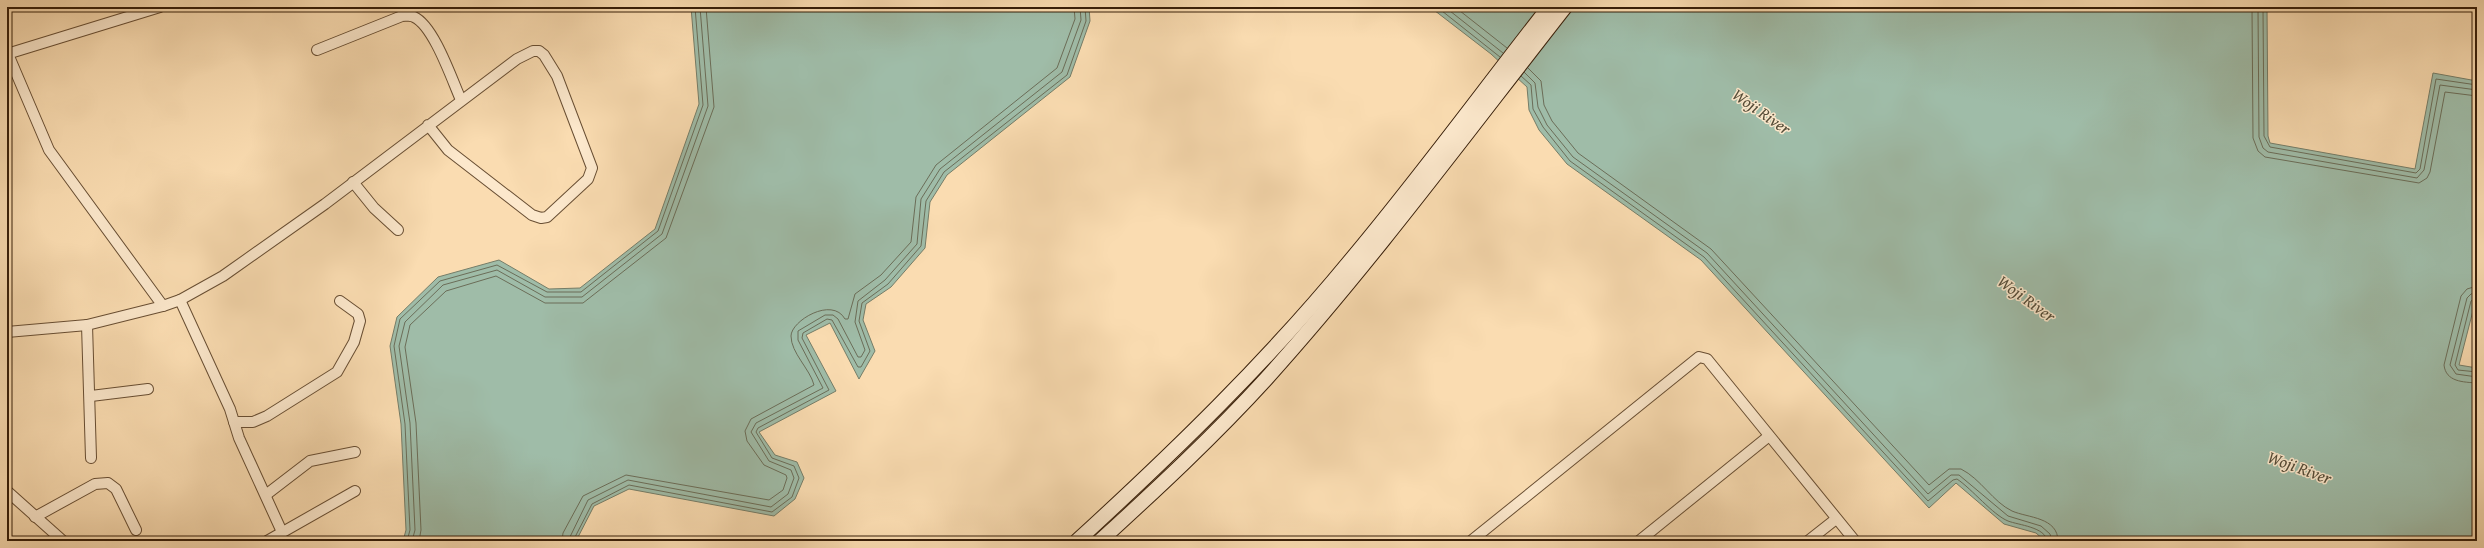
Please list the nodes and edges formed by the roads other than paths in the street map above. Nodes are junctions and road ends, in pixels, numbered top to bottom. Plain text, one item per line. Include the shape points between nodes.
1 (160, 7) edge
2 (1549, 7) edge
3 (1566, 7) edge
4 (316, 50) dead end
5 (7, 54) edge
6 (1489, 93) junction
7 (461, 100) junction
8 (428, 125) junction
9 (353, 182) junction
10 (398, 230) dead end
11 (180, 300) junction
12 (340, 301) dead end
13 (162, 306) junction
14 (87, 325) junction
15 (7, 332) edge
16 (148, 389) dead end
17 (91, 396) junction
18 (234, 422) junction
19 (1770, 436) junction
20 (355, 452) dead end
21 (91, 458) dead end
22 (355, 490) dead end
23 (7, 491) edge
24 (267, 494) junction
25 (35, 517) junction
26 (1836, 519) junction
27 (136, 530) dead end
28 (282, 532) junction
29 (63, 541) edge
30 (266, 541) edge
31 (1077, 541) edge
32 (1100, 541) edge
33 (1471, 541) edge
34 (1639, 541) edge
35 (1808, 541) edge
36 (1855, 541) edge

1 - 5 street
2 - 6 main road
3 - 6 main road
4 - 7 street via 402,16 413,16 423,24 432,37
5 - 13 street via 49,150
6 - 31 main road via 1351,261 1299,320 1192,433
6 - 32 main road via 1369,257 1266,379 1211,436
7 - 8 street
7 - 8 street via 517,59 533,51 539,51 557,76 591,160 592,168 588,179 547,217 532,215 448,150
8 - 9 street
9 - 10 street via 374,208
9 - 11 street via 223,276
11 - 13 street
11 - 18 street
12 - 18 street via 358,314 360,321 354,342 337,372 267,416 253,422
13 - 14 street
14 - 15 street
14 - 17 street
16 - 17 street
17 - 21 street
18 - 24 street via 239,438
19 - 26 street
19 - 33 street via 1706,359 1700,357
19 - 34 street
20 - 24 street via 310,461
22 - 28 street
23 - 25 street
24 - 28 street
25 - 27 street via 95,484 108,483 116,489
25 - 29 street
26 - 35 street
26 - 36 street
28 - 30 street

